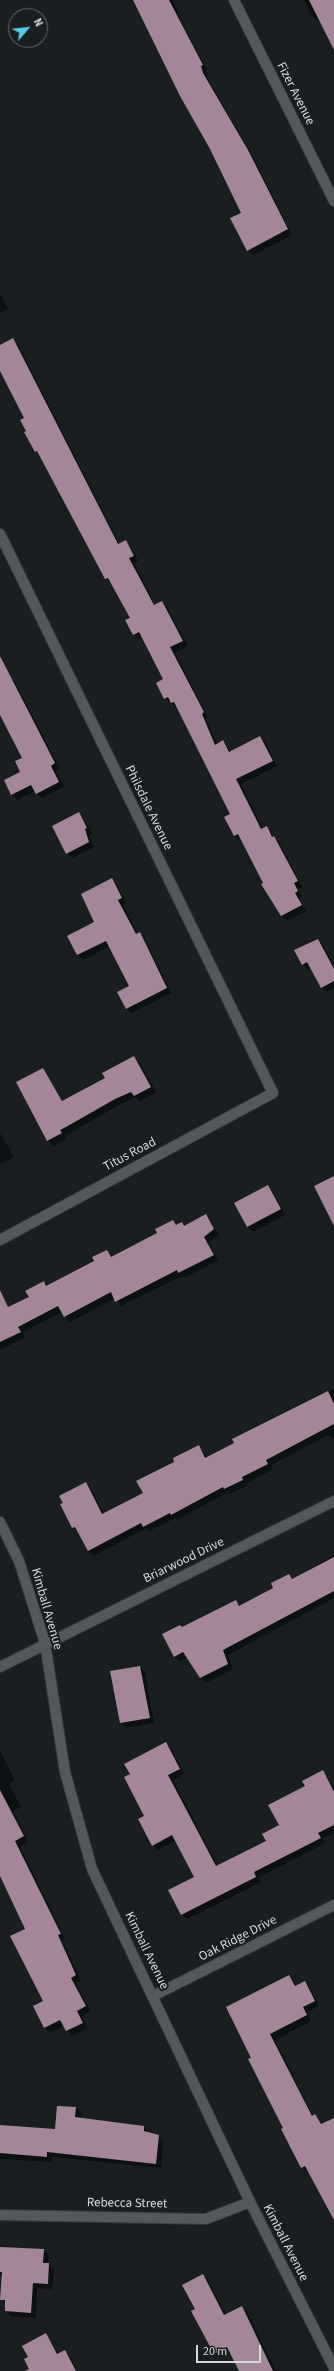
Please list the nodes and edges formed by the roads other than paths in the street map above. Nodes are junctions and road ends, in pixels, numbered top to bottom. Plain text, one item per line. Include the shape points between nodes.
1 (234, 0) edge
2 (334, 201) edge
3 (0, 534) edge
4 (273, 1094) joint
5 (0, 1240) edge
6 (334, 1501) edge
7 (0, 1522) edge
8 (45, 1643) junction
9 (0, 1667) edge
10 (334, 1905) edge
11 (153, 1996) junction
12 (250, 2202) junction
13 (0, 2215) edge
14 (334, 2368) edge

1 - 2 street, Fizer Avenue
3 - 4 street, Philsdale Avenue
4 - 5 street, Titus Road
6 - 8 street, Briarwood Drive
7 - 8 street, Kimball Avenue via 19,1561
8 - 9 street, Briarwood Drive
8 - 11 street, Kimball Avenue via 65,1772 92,1869
10 - 11 street, Oak Ridge Drive
11 - 12 street, Kimball Avenue
12 - 13 street, Rebecca Street via 206,2219
12 - 14 street, Kimball Avenue

